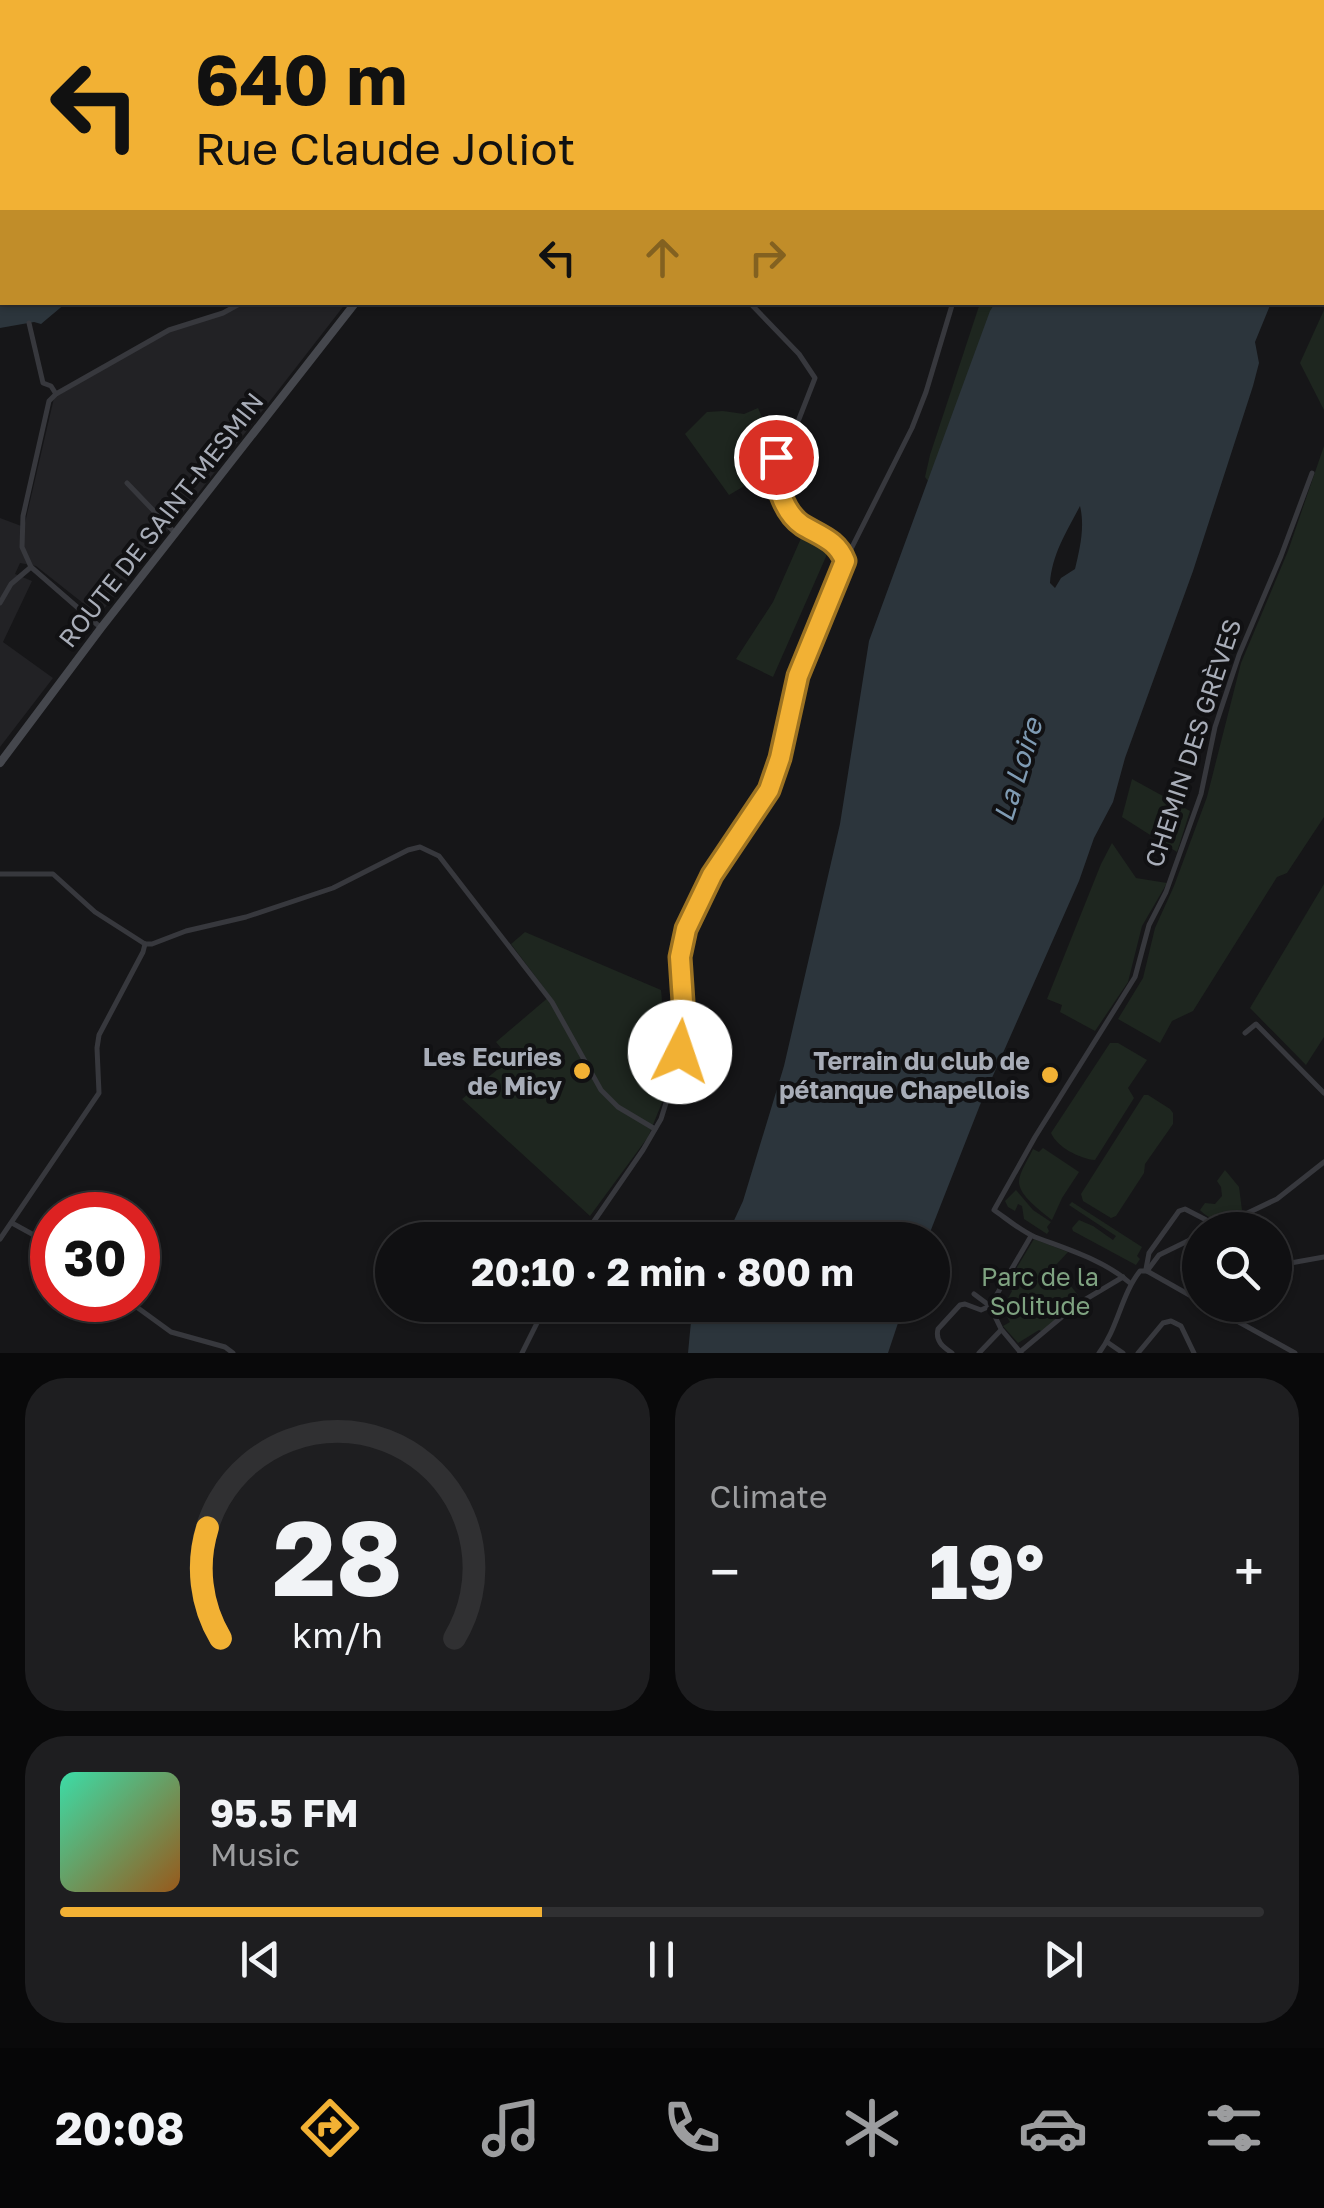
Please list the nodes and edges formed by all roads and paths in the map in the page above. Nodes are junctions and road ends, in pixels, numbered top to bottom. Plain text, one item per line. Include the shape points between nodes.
1 (238, 305) edge
2 (354, 305) edge
3 (752, 305) edge
4 (952, 305) edge
5 (30, 323) dead end
6 (56, 394) junction
7 (1312, 472) dead end
8 (128, 483) dead end
9 (176, 534) junction
10 (845, 561) junction
11 (31, 567) junction
12 (0, 604) edge
13 (102, 628) junction
14 (0, 763) edge
15 (0, 874) edge
16 (145, 944) junction
17 (1245, 1033) dead end
18 (1324, 1093) edge
19 (655, 1130) junction
20 (1324, 1162) edge
21 (1192, 1212) edge
22 (1253, 1212) edge
23 (593, 1222) edge
24 (12, 1223) junction
25 (30, 1232) edge
26 (1032, 1236) junction
27 (0, 1240) edge
28 (1182, 1244) edge
29 (1324, 1257) edge
30 (1292, 1260) edge
31 (1146, 1271) junction
32 (1123, 1277) junction
33 (1130, 1283) junction
34 (1182, 1290) edge
35 (974, 1294) dead end
36 (990, 1306) junction
37 (157, 1322) edge
38 (538, 1322) edge
39 (1240, 1322) edge
40 (1001, 1330) junction
41 (1107, 1342) junction
42 (951, 1352) edge
43 (1019, 1352) edge
44 (234, 1353) edge
45 (522, 1353) edge
46 (979, 1353) edge
47 (1099, 1353) edge
48 (1122, 1353) edge
49 (1138, 1353) edge
50 (1194, 1353) edge
51 (1296, 1353) edge

1 - 6 street via 160,334
2 - 9 main road, ROUTE DE SAINT-MESMIN
3 - 10 street via 815,378 776,457 778,487 796,520 835,544
4 - 10 street via 912,428
5 - 6 street via 43,383
6 - 11 street via 22,516 22,547
7 - 26 street, CHEMIN DES GRÈVES via 1239,655 1200,794 1135,977 994,1210
8 - 9 street
9 - 13 main road, ROUTE DE SAINT-MESMIN
10 - 19 street via 798,676 769,790 712,875 686,929 682,1037
11 - 12 street
11 - 13 street
13 - 14 main road, ROUTE DE SAINT-MESMIN
15 - 16 street via 52,874
16 - 19 street via 333,888 408,850 426,849 466,889 552,1002 601,1090
16 - 24 street via 99,1036 100,1093
17 - 18 street via 1256,1024
19 - 23 street
20 - 22 street
21 - 31 street via 1179,1211 1150,1253
24 - 25 street
24 - 27 street
26 - 32 street
26 - 36 street
28 - 31 street
29 - 30 street
31 - 33 street
31 - 34 street
32 - 33 street
32 - 43 street
33 - 41 street
35 - 36 street
36 - 40 street
36 - 42 street via 960,1305 938,1329
37 - 44 street
38 - 45 street
39 - 51 street
40 - 43 street
40 - 46 street
41 - 47 street
41 - 48 street
49 - 50 street via 1171,1321 1181,1326

